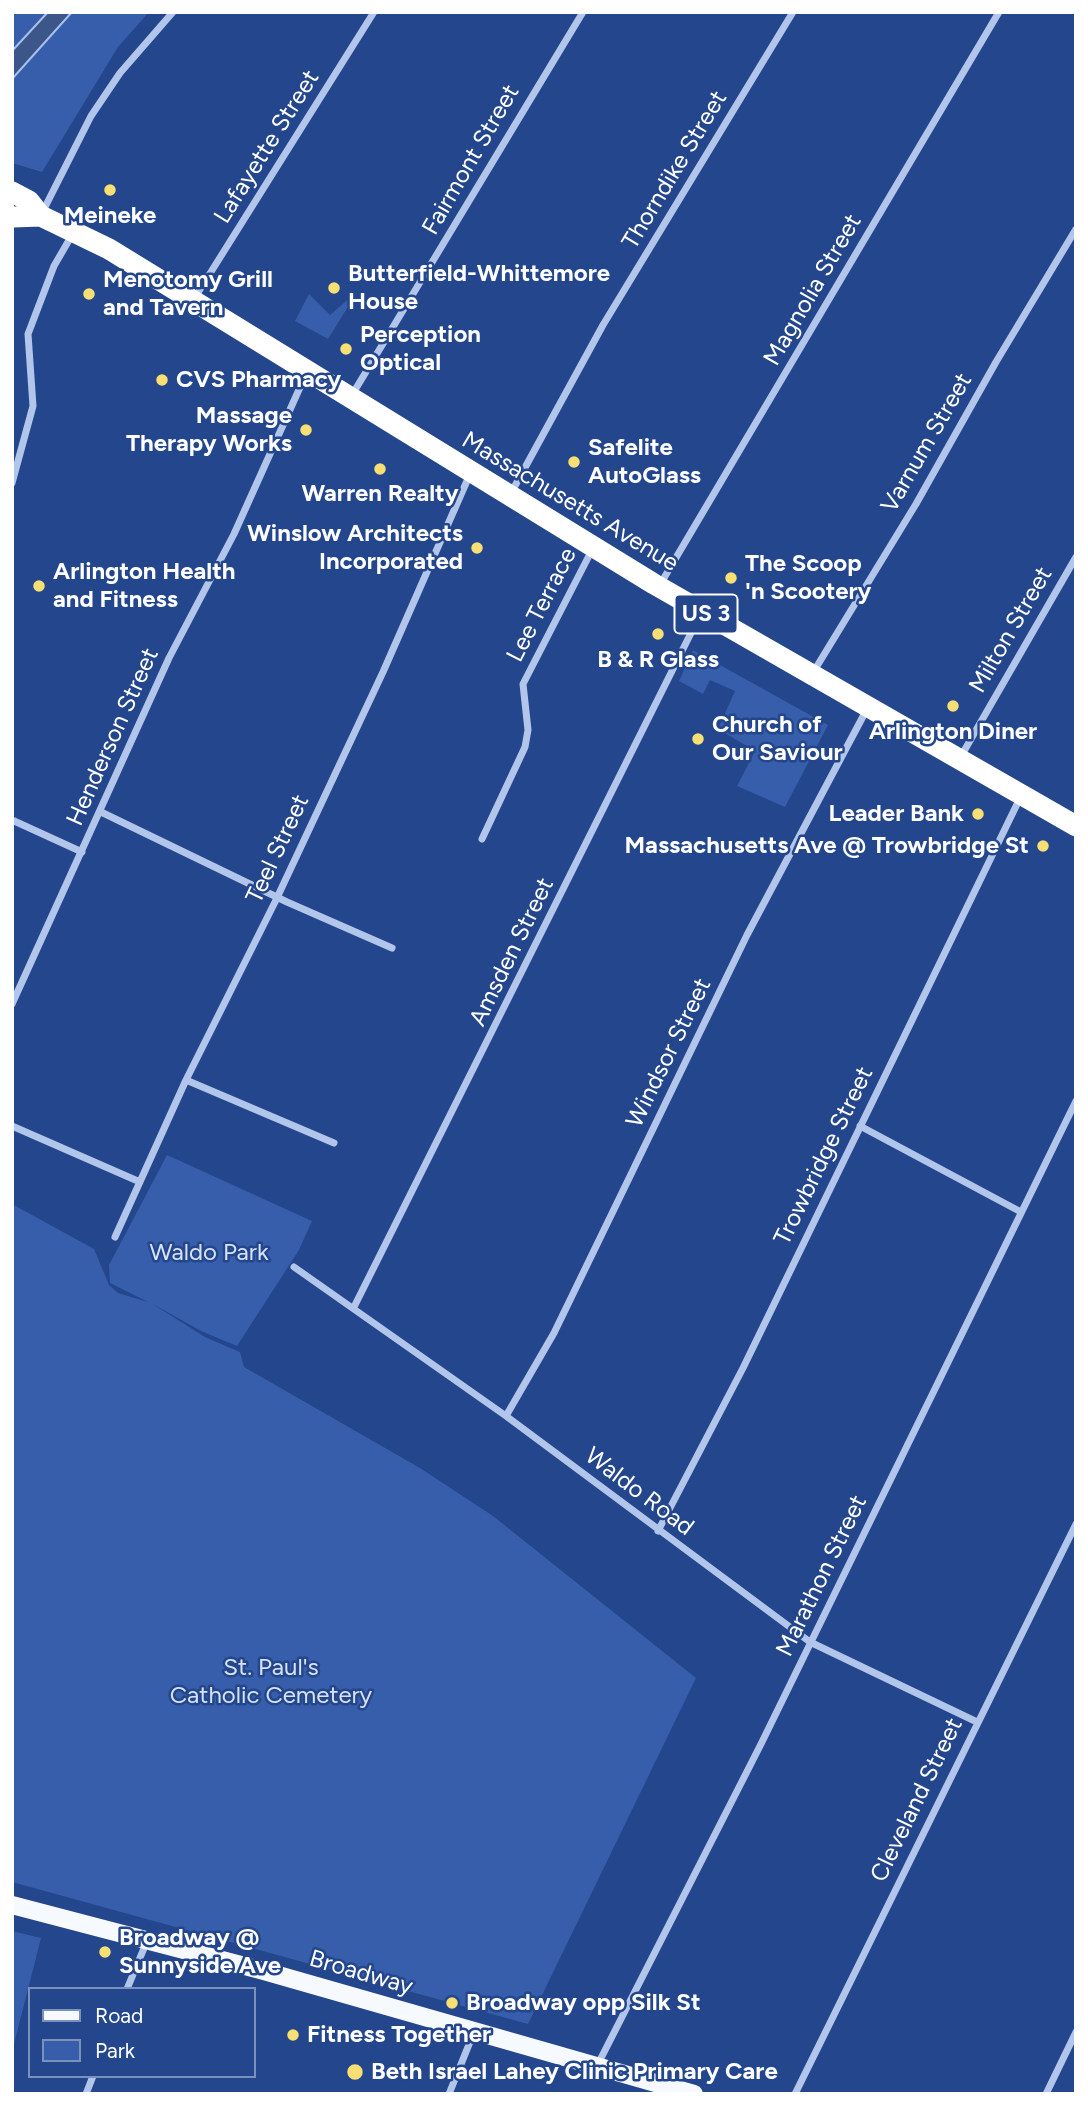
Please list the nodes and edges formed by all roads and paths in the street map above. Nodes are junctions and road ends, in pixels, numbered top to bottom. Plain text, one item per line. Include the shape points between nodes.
1 (173, 12) edge
2 (374, 12) edge
3 (583, 12) edge
4 (793, 12) edge
5 (999, 12) edge
6 (12, 192) edge
7 (41, 216) junction
8 (12, 217) edge
9 (1076, 229) edge
10 (74, 232) junction
11 (192, 301) junction
12 (307, 373) junction
13 (350, 399) junction
14 (470, 474) junction
15 (12, 483) edge
16 (510, 496) junction
17 (593, 547) junction
18 (1076, 557) edge
19 (659, 587) junction
20 (702, 612) junction
21 (812, 675) junction
22 (868, 707) junction
23 (959, 758) junction
24 (1022, 795) junction
25 (101, 812) junction
26 (12, 820) edge
27 (1076, 827) edge
28 (482, 839) dead end
29 (82, 852) junction
30 (277, 897) junction
31 (392, 948) dead end
32 (12, 1004) edge
33 (187, 1080) junction
34 (1076, 1101) edge
35 (12, 1126) edge
36 (860, 1126) junction
37 (334, 1143) dead end
38 (140, 1182) junction
39 (1021, 1212) junction
40 (115, 1237) dead end
41 (294, 1267) dead end
42 (354, 1307) junction
43 (506, 1416) junction
44 (1076, 1524) edge
45 (658, 1531) junction
46 (810, 1642) junction
47 (977, 1722) junction
48 (12, 1905) edge
49 (147, 1940) junction
50 (128, 1987) edge
51 (475, 2031) junction
52 (1076, 2032) edge
53 (597, 2066) junction
54 (449, 2094) edge
55 (693, 2094) edge
56 (794, 2094) edge
57 (1046, 2094) edge

1 - 7 street via 97,106
2 - 11 street, Lafayette Street
3 - 13 street, Fairmont Street
4 - 16 street, Thorndike Street via 603,326
5 - 19 street, Magnolia Street
6 - 7 highway, Massachusetts Avenue / US 3 via 29,201
7 - 8 highway, Massachusetts Avenue / US 3
7 - 10 highway, Massachusetts Avenue / US 3
9 - 21 street, Varnum Street
10 - 11 highway, Massachusetts Avenue / US 3
10 - 15 street via 54,266 28,334 33,406
11 - 12 highway, Massachusetts Avenue / US 3
12 - 13 highway, Massachusetts Avenue / US 3
12 - 25 street, Henderson Street via 234,534 169,658
13 - 14 highway, Massachusetts Avenue / US 3
14 - 16 highway, Massachusetts Avenue / US 3
14 - 30 street, Teel Street
16 - 17 highway, Massachusetts Avenue / US 3
17 - 19 highway, Massachusetts Avenue / US 3
17 - 28 street, Lee Terrace via 523,684 528,730 525,747
18 - 23 street, Milton Street
19 - 20 highway, Massachusetts Avenue / US 3
20 - 21 highway, Massachusetts Avenue / US 3
20 - 42 street, Amsden Street
21 - 22 highway, Massachusetts Avenue / US 3
22 - 23 highway, Massachusetts Avenue / US 3
22 - 43 street, Windsor Street via 747,935 554,1332
23 - 24 highway, Massachusetts Avenue / US 3
24 - 27 highway, Massachusetts Avenue / US 3
24 - 36 street, Trowbridge Street
25 - 29 street, Henderson Street
25 - 30 street
26 - 29 street
29 - 32 street, Henderson Street
30 - 31 street
30 - 33 street, Teel Street
33 - 37 street
33 - 38 street, Teel Street
34 - 39 street, Marathon Street
35 - 38 street
36 - 39 street
36 - 45 street, Trowbridge Street
38 - 40 street, Teel Street
39 - 46 street, Marathon Street
41 - 42 street, Waldo Road
42 - 43 street, Waldo Road
43 - 45 street, Waldo Road
44 - 47 street, Cleveland Street
45 - 46 street, Waldo Road
46 - 47 street, Waldo Road
46 - 53 street, Marathon Street
47 - 56 street, Cleveland Street
48 - 49 main road, Broadway
49 - 50 street
49 - 51 main road, Broadway
51 - 53 main road, Broadway
51 - 54 street
52 - 57 street
53 - 55 main road, Broadway

